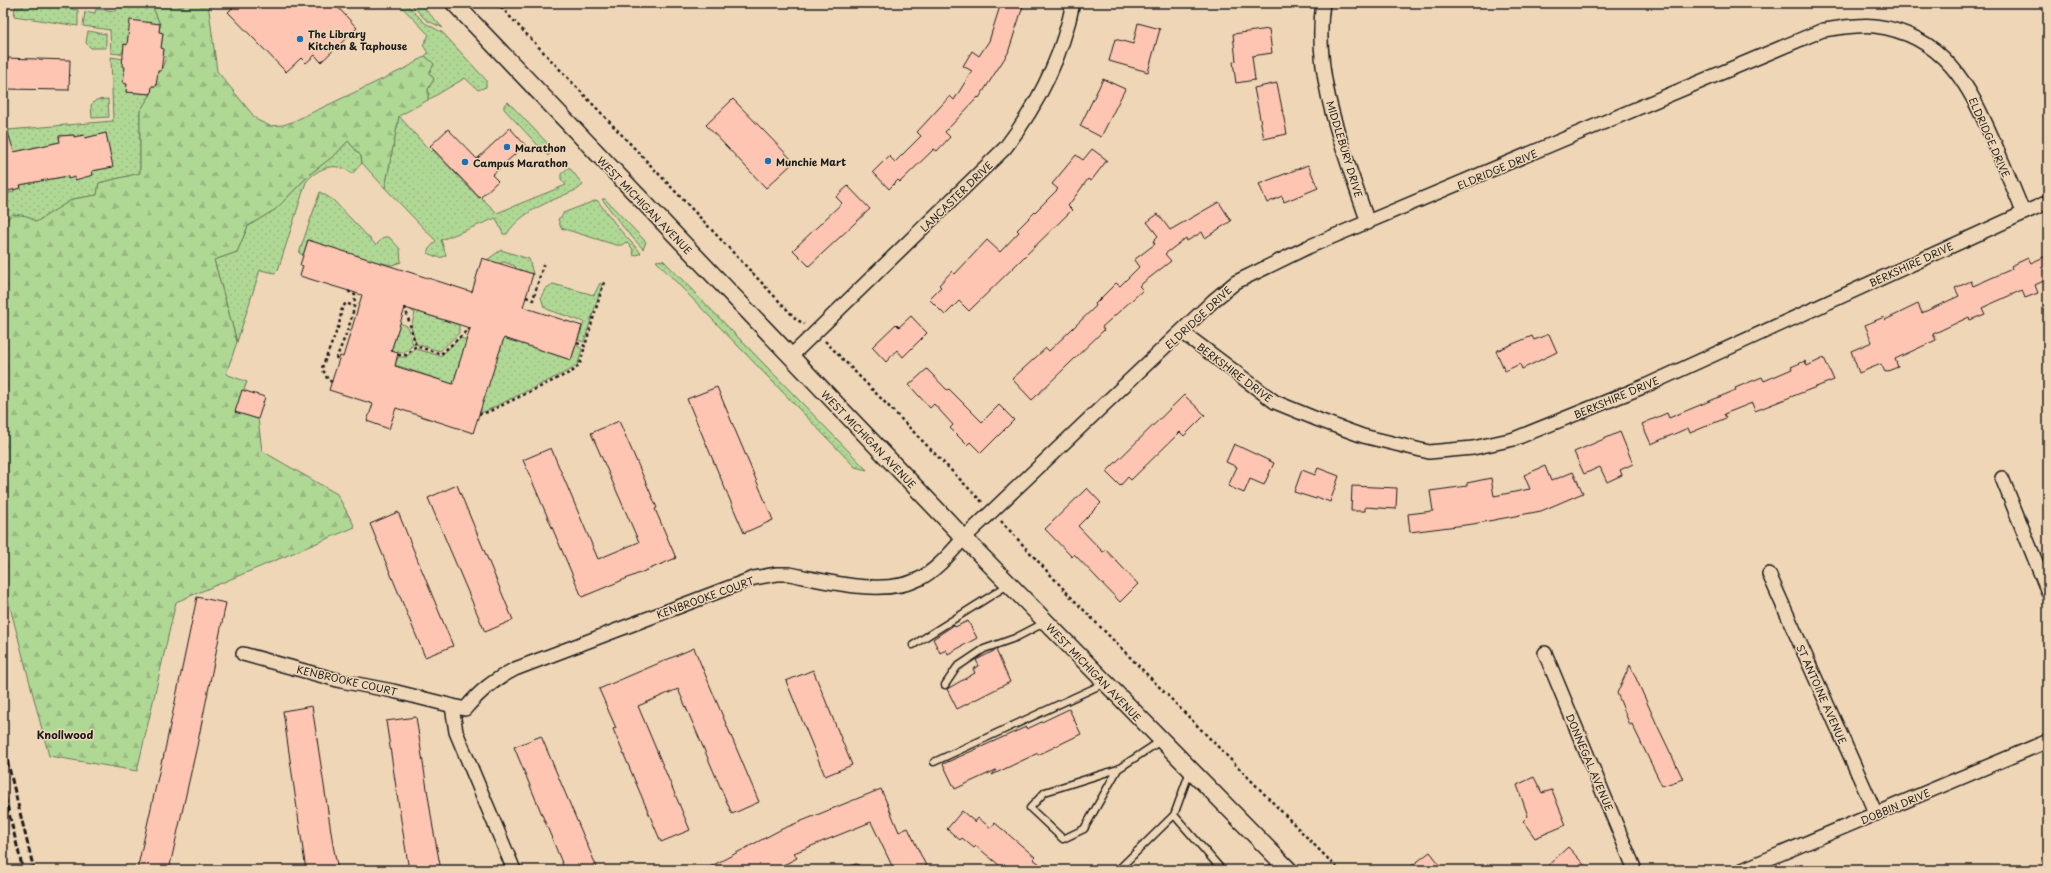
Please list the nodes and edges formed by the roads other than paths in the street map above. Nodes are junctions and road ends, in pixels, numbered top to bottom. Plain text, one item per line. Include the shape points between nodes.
1 (454, 3) edge
2 (1073, 3) edge
3 (1323, 3) edge
4 (2048, 202) edge
5 (2024, 212) junction
6 (1368, 223) junction
7 (1182, 332) junction
8 (790, 357) junction
9 (2002, 478) dead end
10 (964, 538) junction
11 (1769, 574) dead end
12 (1009, 584) junction
13 (2048, 592) edge
14 (1046, 622) junction
15 (912, 645) dead end
16 (1545, 653) dead end
17 (243, 654) dead end
18 (1105, 683) junction
19 (945, 685) dead end
20 (452, 706) junction
21 (1162, 740) junction
22 (2048, 740) edge
23 (934, 762) dead end
24 (1118, 769) junction
25 (1190, 770) junction
26 (1876, 814) junction
27 (1174, 815) junction
28 (1280, 867) edge
29 (514, 870) edge
30 (852, 870) edge
31 (857, 870) edge
32 (1118, 870) edge
33 (1222, 870) edge
34 (1635, 870) edge
35 (1742, 870) edge

1 - 8 street, WEST MICHIGAN AVENUE
2 - 8 street, LANCASTER DRIVE via 1068,26 1048,78 1022,126 1005,148
3 - 6 street, MIDDLEBURY DRIVE via 1322,52 1328,94
4 - 5 street, BERKSHIRE DRIVE
5 - 6 street, ELDRIDGE DRIVE via 1968,86 1954,68 1936,51 1918,40 1897,30 1873,26 1823,30
5 - 7 street, BERKSHIRE DRIVE via 1645,386 1514,439 1473,448 1429,452 1363,436 1320,420 1275,402
6 - 7 street, ELDRIDGE DRIVE via 1308,247 1236,282
7 - 10 street, ELDRIDGE DRIVE
8 - 10 street, WEST MICHIGAN AVENUE
9 - 13 street
10 - 12 street, WEST MICHIGAN AVENUE
10 - 20 street, KENBROOKE COURT via 933,570 918,580 906,583 864,587 789,574 754,578 515,669 494,680 479,692 465,709
11 - 26 street, ST ANTOINE AVENUE
12 - 14 street, WEST MICHIGAN AVENUE
12 - 15 lane
14 - 18 street, WEST MICHIGAN AVENUE
14 - 19 lane via 1015,638 984,649 957,667
16 - 34 street, DONNEGAL AVENUE
17 - 20 street, KENBROOKE COURT via 341,681
18 - 21 street, WEST MICHIGAN AVENUE
18 - 23 lane
20 - 29 street via 456,732
21 - 24 lane
21 - 25 street, WEST MICHIGAN AVENUE
22 - 26 street, DOBBIN DRIVE
24 - 24 lane via 1045,792 1030,808 1063,839 1084,829
25 - 27 lane
25 - 28 street, WEST MICHIGAN AVENUE
26 - 35 street, DOBBIN DRIVE
27 - 32 lane
27 - 33 lane
30 - 31 lane

